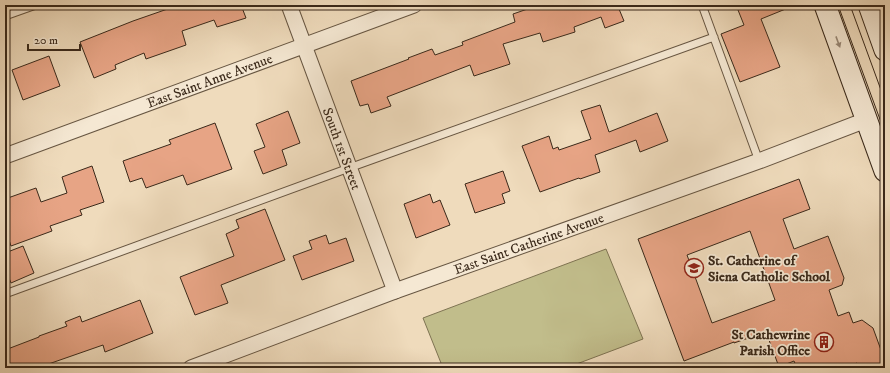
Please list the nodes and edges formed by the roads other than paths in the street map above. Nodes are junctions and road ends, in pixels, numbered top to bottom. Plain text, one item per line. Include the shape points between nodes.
1 (36, 5) edge
2 (289, 5) edge
3 (414, 5) edge
4 (702, 5) edge
5 (825, 5) edge
6 (869, 5) edge
7 (5, 16) edge
8 (714, 37) junction
9 (305, 46) junction
10 (885, 50) edge
11 (866, 120) junction
12 (5, 156) edge
13 (759, 160) junction
14 (349, 168) junction
15 (885, 171) edge
16 (395, 291) junction
17 (5, 294) edge
18 (191, 368) edge

1 - 7 lane
2 - 9 street, South 1st Street
3 - 9 street, East Saint Anne Avenue
4 - 8 lane
5 -> 11 main road
6 - 10 main road
8 - 13 lane
8 - 14 lane
9 - 12 street, East Saint Anne Avenue
9 - 14 street, South 1st Street
11 - 13 street, East Saint Catherine Avenue
11 - 15 main road
13 - 16 street, East Saint Catherine Avenue
14 - 16 street, South 1st Street
14 - 17 lane
16 - 18 street, East Saint Catherine Avenue

